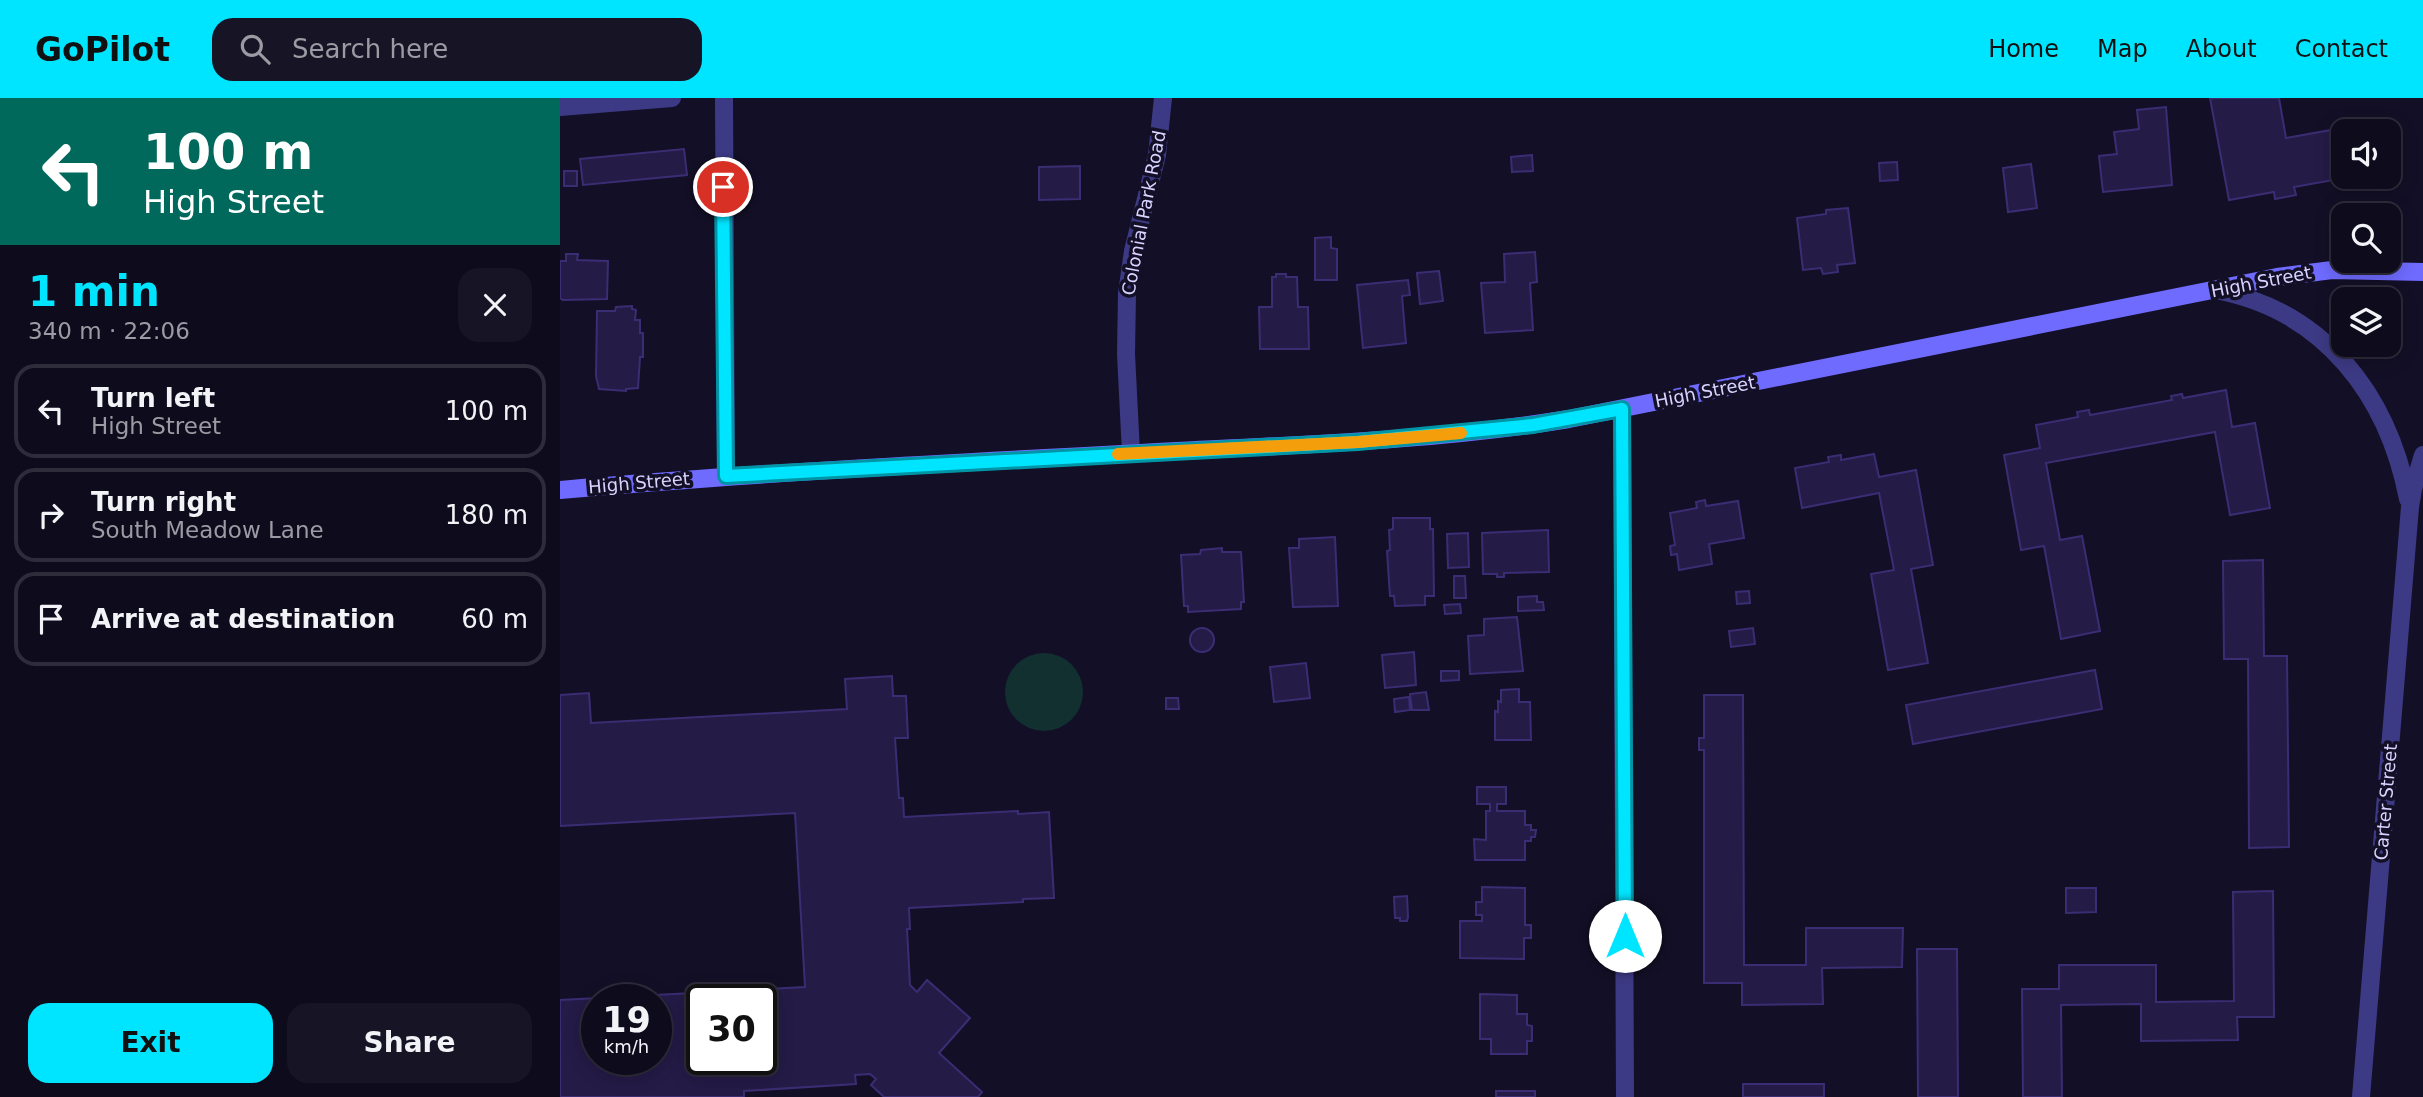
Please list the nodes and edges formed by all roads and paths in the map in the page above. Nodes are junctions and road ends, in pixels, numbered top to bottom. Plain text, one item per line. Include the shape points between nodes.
1 (672, 98) edge
2 (724, 98) edge
3 (1163, 98) edge
4 (560, 107) edge
5 (2423, 272) edge
6 (2215, 290) junction
7 (1622, 409) junction
8 (1131, 453) junction
9 (2423, 455) edge
10 (726, 476) junction
11 (560, 490) edge
12 (2410, 507) junction
13 (1625, 1097) edge
14 (2361, 1097) edge

1 - 4 street
2 - 10 street
3 - 8 street, Colonial Park Road via 1157,155 1127,293
5 - 6 main road, High Street via 2308,272
6 - 7 main road, High Street
6 - 12 street, Carter Street via 2256,300 2325,341 2376,404 2391,438
7 - 8 main road, High Street via 1533,425 1408,438
7 - 13 street
8 - 10 main road, High Street
9 - 12 street, Carter Street
10 - 11 main road, High Street
12 - 14 street, Carter Street

